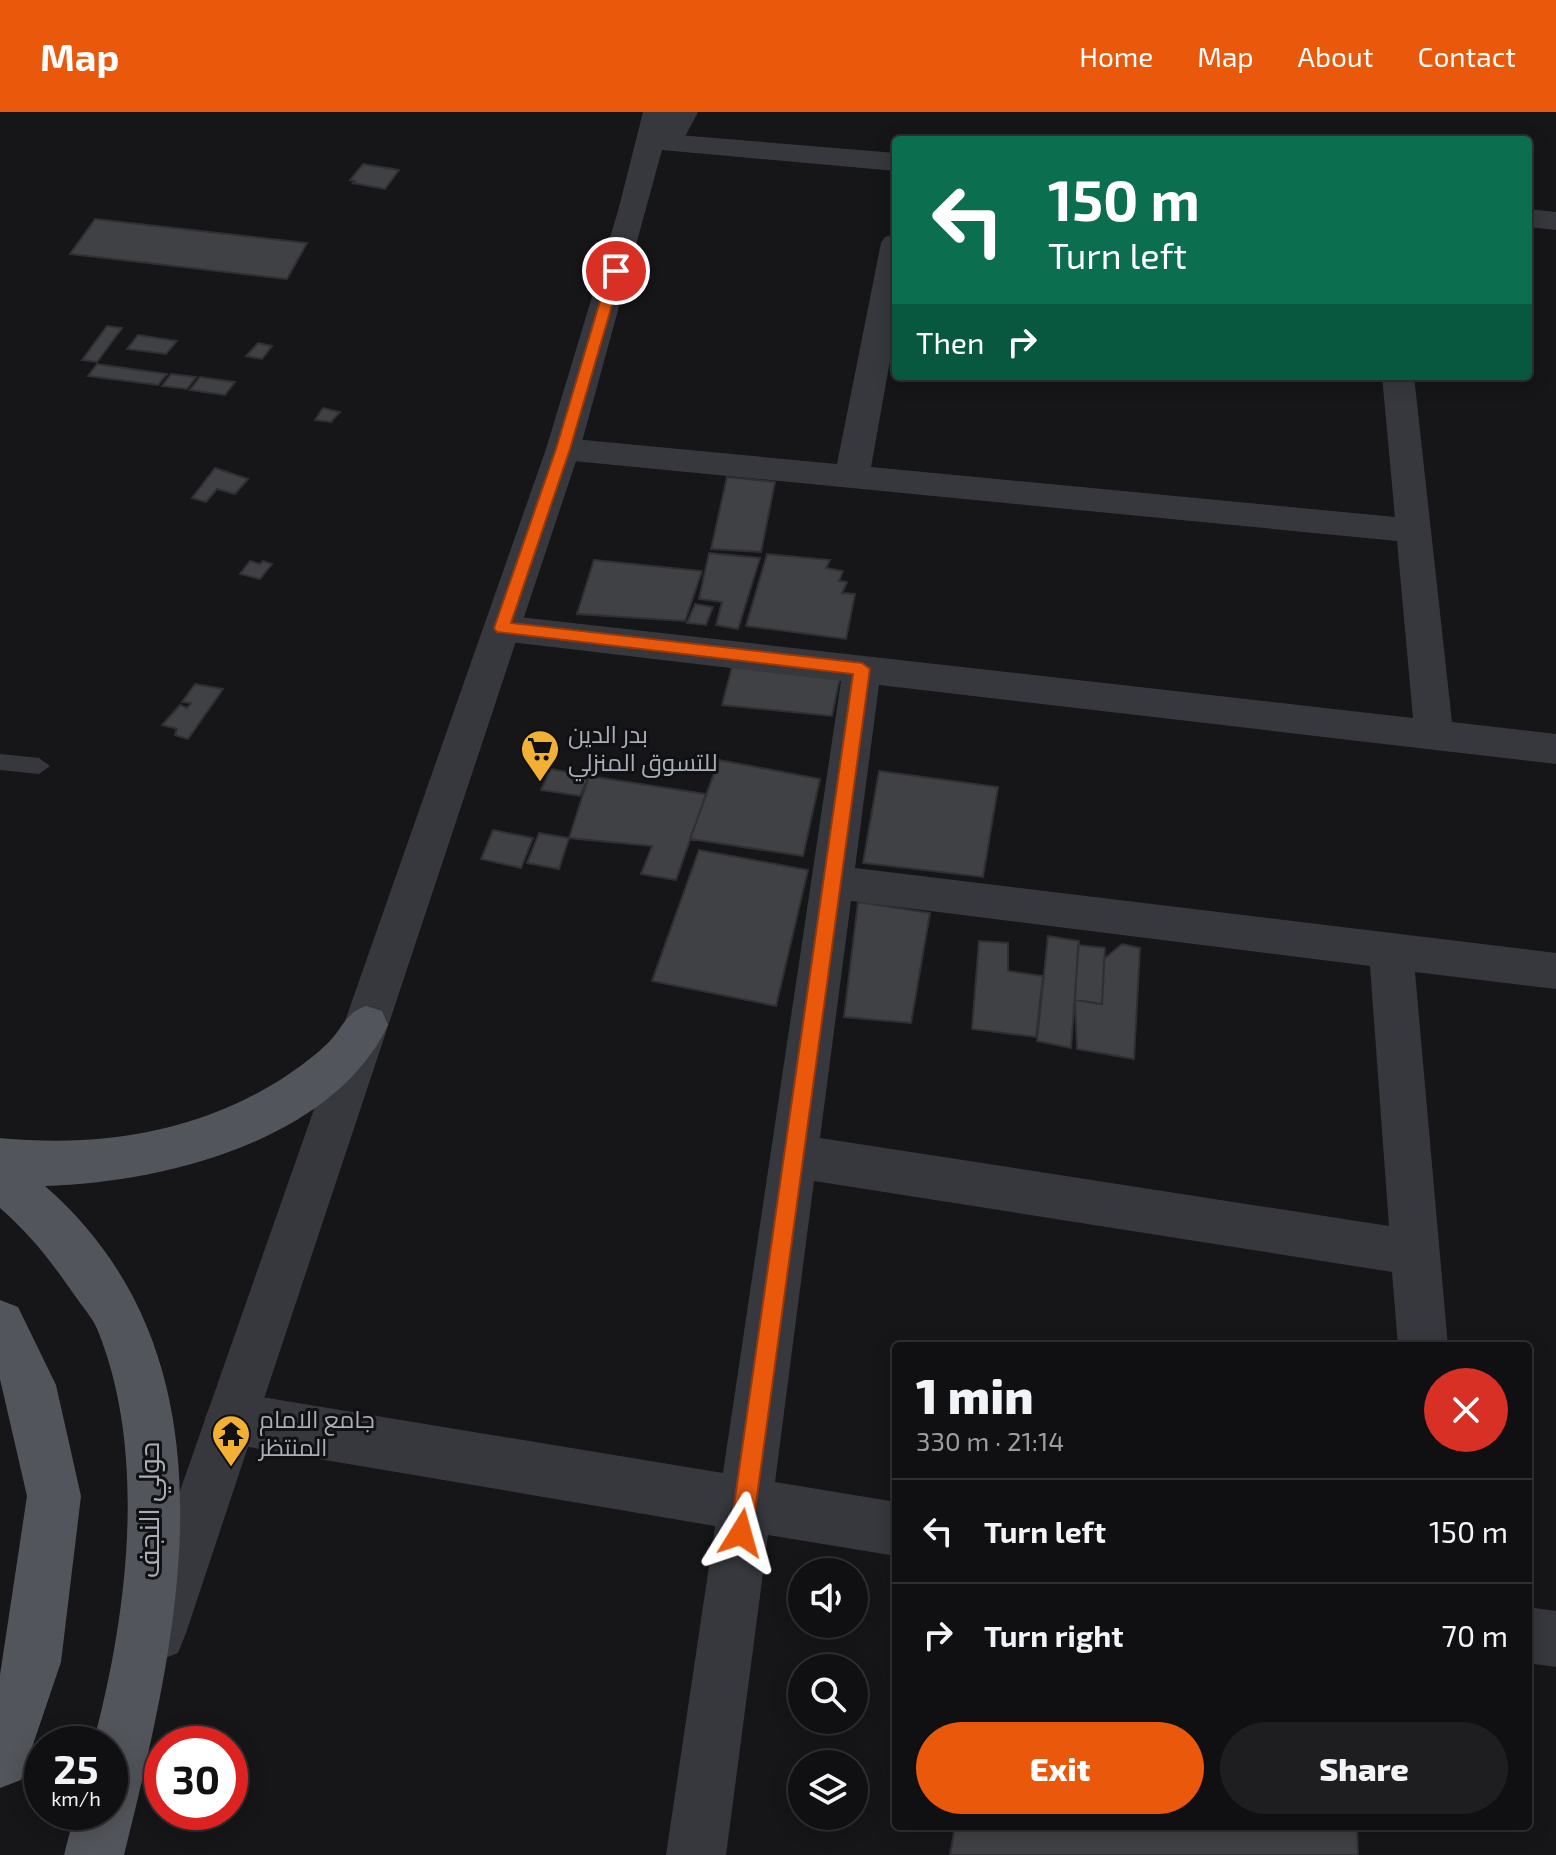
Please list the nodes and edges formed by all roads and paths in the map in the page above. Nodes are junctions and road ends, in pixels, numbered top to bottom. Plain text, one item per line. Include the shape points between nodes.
1 (657, 112) edge
2 (684, 112) edge
3 (660, 141) junction
4 (892, 162) edge
5 (1532, 218) edge
6 (1556, 221) edge
7 (892, 284) edge
8 (888, 326) edge
9 (1398, 380) edge
10 (563, 449) junction
11 (852, 477) junction
12 (1414, 531) junction
13 (502, 628) junction
14 (862, 669) junction
15 (1434, 735) junction
16 (1556, 749) edge
17 (0, 762) edge
18 (39, 766) dead end
19 (832, 882) junction
20 (1391, 951) junction
21 (1556, 971) edge
22 (366, 1025) junction
23 (794, 1156) junction
24 (0, 1160) edge
25 (0, 1177) edge
26 (1416, 1253) junction
27 (0, 1324) edge
28 (1423, 1342) edge
29 (231, 1418) junction
30 (745, 1504) junction
31 (892, 1528) edge
32 (1532, 1636) edge
33 (1556, 1639) edge
34 (16, 1658) edge
35 (131, 1711) junction
36 (127, 1726) edge
37 (0, 1759) edge
38 (100, 1830) edge
39 (94, 1855) edge
40 (696, 1855) edge

1 - 3 street
2 - 3 street
3 - 4 street
3 - 10 street
5 - 6 street
7 - 8 street
8 - 11 street
9 - 12 street
10 - 11 street
10 - 13 street
11 - 12 street
12 - 15 street
13 - 14 street
13 - 22 street
14 - 15 street
14 - 19 street
15 - 16 street
17 - 18 lane
19 - 20 street
19 - 23 street
20 - 21 street
20 - 26 street
22 - 24 main road via 343,1058 305,1087 217,1133 119,1160 70,1165
22 - 29 street
23 - 26 street
23 - 30 street
25 - 35 main road, حولي النجف via 54,1225 120,1318 152,1435 153,1567
26 - 28 street
27 - 34 main road via 30,1385 54,1496
29 - 30 street
29 - 35 street
30 - 31 street
30 - 40 street
32 - 33 street
34 - 37 main road
35 - 36 main road, حولي النجف
38 - 39 main road

